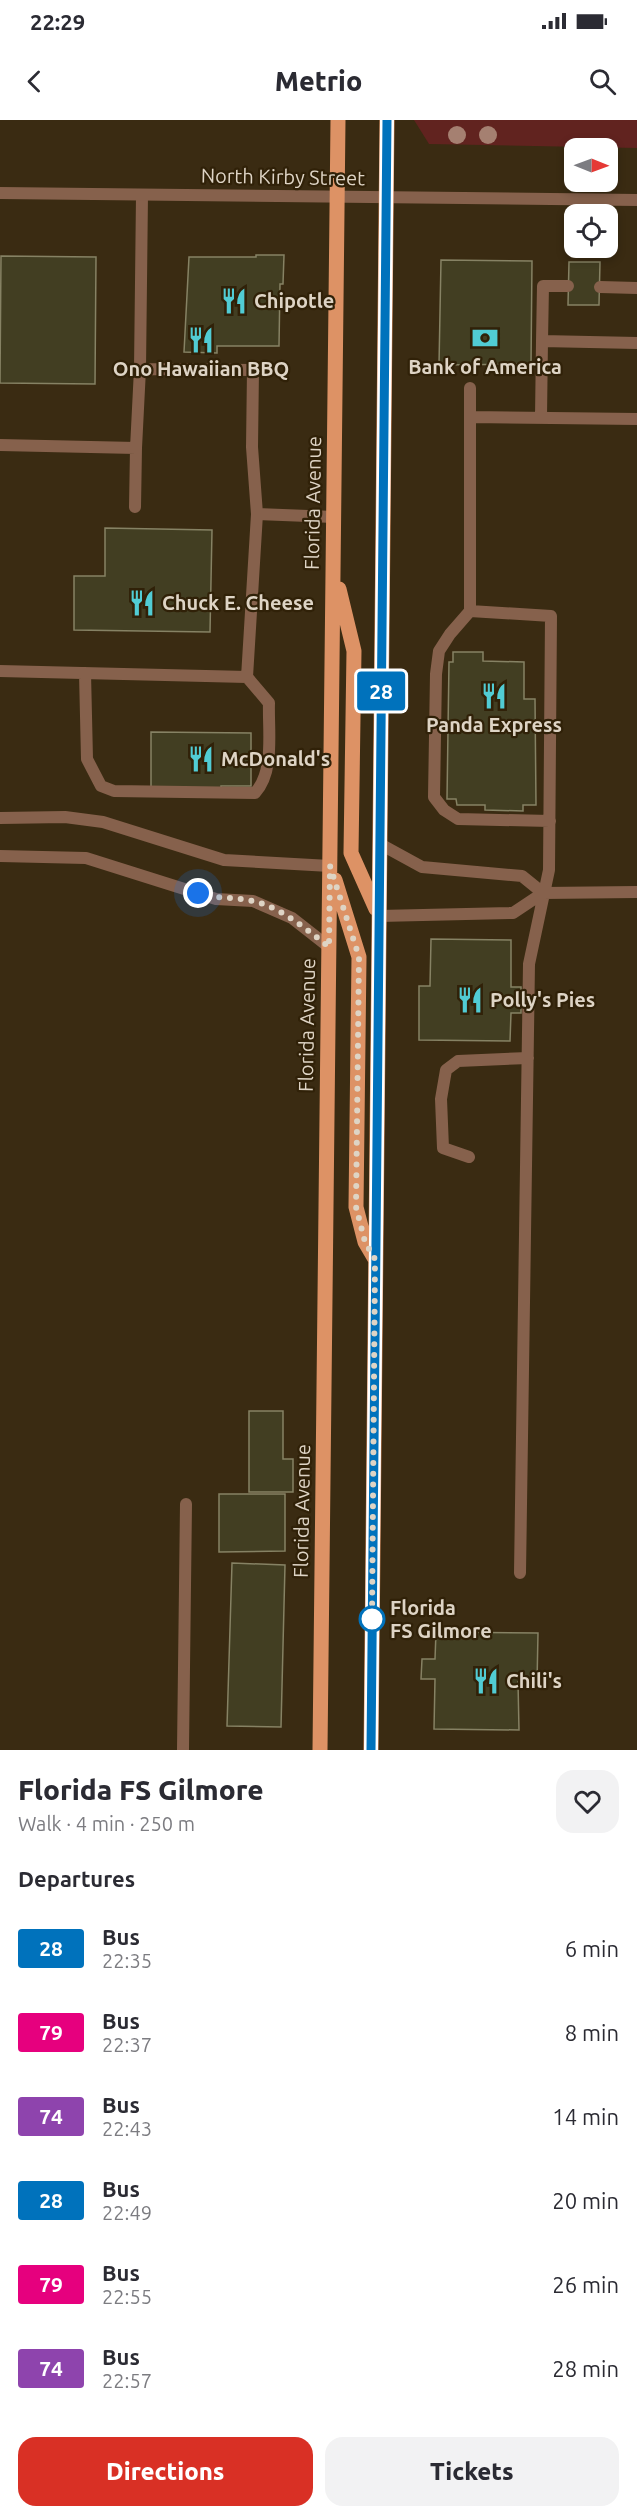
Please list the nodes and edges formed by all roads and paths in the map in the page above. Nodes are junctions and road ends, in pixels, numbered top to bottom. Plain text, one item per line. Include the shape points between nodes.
1 (338, 120) edge
2 (387, 120) edge
3 (0, 193) edge
4 (141, 195) junction
5 (338, 198) junction
6 (386, 198) junction
7 (637, 200) edge
8 (568, 286) dead end
9 (600, 287) dead end
10 (637, 288) edge
11 (542, 341) junction
12 (637, 343) edge
13 (140, 369) junction
14 (470, 388) dead end
15 (470, 417) junction
16 (542, 417) junction
17 (637, 418) edge
18 (0, 445) edge
19 (136, 448) junction
20 (135, 507) dead end
21 (257, 514) junction
22 (334, 517) junction
23 (334, 568) junction
24 (470, 611) junction
25 (0, 671) edge
26 (85, 673) junction
27 (247, 677) junction
28 (0, 818) edge
29 (550, 821) junction
30 (380, 844) junction
31 (0, 856) edge
32 (330, 866) junction
33 (637, 892) edge
34 (543, 893) junction
35 (379, 916) junction
36 (329, 947) junction
37 (528, 1058) junction
38 (469, 1157) dead end
39 (375, 1259) junction
40 (186, 1504) dead end
41 (520, 1573) dead end
42 (183, 1750) edge
43 (320, 1750) edge
44 (370, 1750) edge

1 - 5 main road, Florida Avenue
2 - 6 main road
3 - 4 street, North Kirby Street
4 - 5 street, North Kirby Street
4 - 13 street
5 - 6 street, North Kirby Street
5 - 22 main road, Florida Avenue
6 - 7 street, North Kirby Street
6 - 30 main road
8 - 11 street via 543,286
9 - 10 street
11 - 12 street
11 - 16 street
13 - 19 street
13 - 21 street via 253,370 252,447
14 - 15 street
15 - 16 street
15 - 24 street
16 - 17 street
18 - 19 street
19 - 20 street
21 - 22 street
21 - 27 street
22 - 23 main road, Florida Avenue
23 - 32 main road, Florida Avenue
23 - 35 main road via 354,651 351,853
24 - 29 street via 551,616
24 - 29 street via 439,651 434,797 458,819
25 - 26 street
26 - 27 street
26 - 27 street via 87,759 101,786 114,791 255,793 264,784 267,772 269,703
28 - 32 street via 65,817 103,822 224,860
29 - 34 street via 549,870
30 - 34 street via 422,867 522,876
30 - 35 main road
31 - 36 street via 86,858 216,898 254,901 292,918
32 - 36 main road, Florida Avenue
32 - 39 main road via 359,957 356,1207 365,1242
33 - 34 street
34 - 35 street via 513,913
34 - 37 street via 529,964
35 - 39 main road
36 - 43 main road, Florida Avenue
37 - 38 street via 458,1061 446,1070 441,1100 443,1148
37 - 41 street
39 - 44 main road
40 - 42 street

